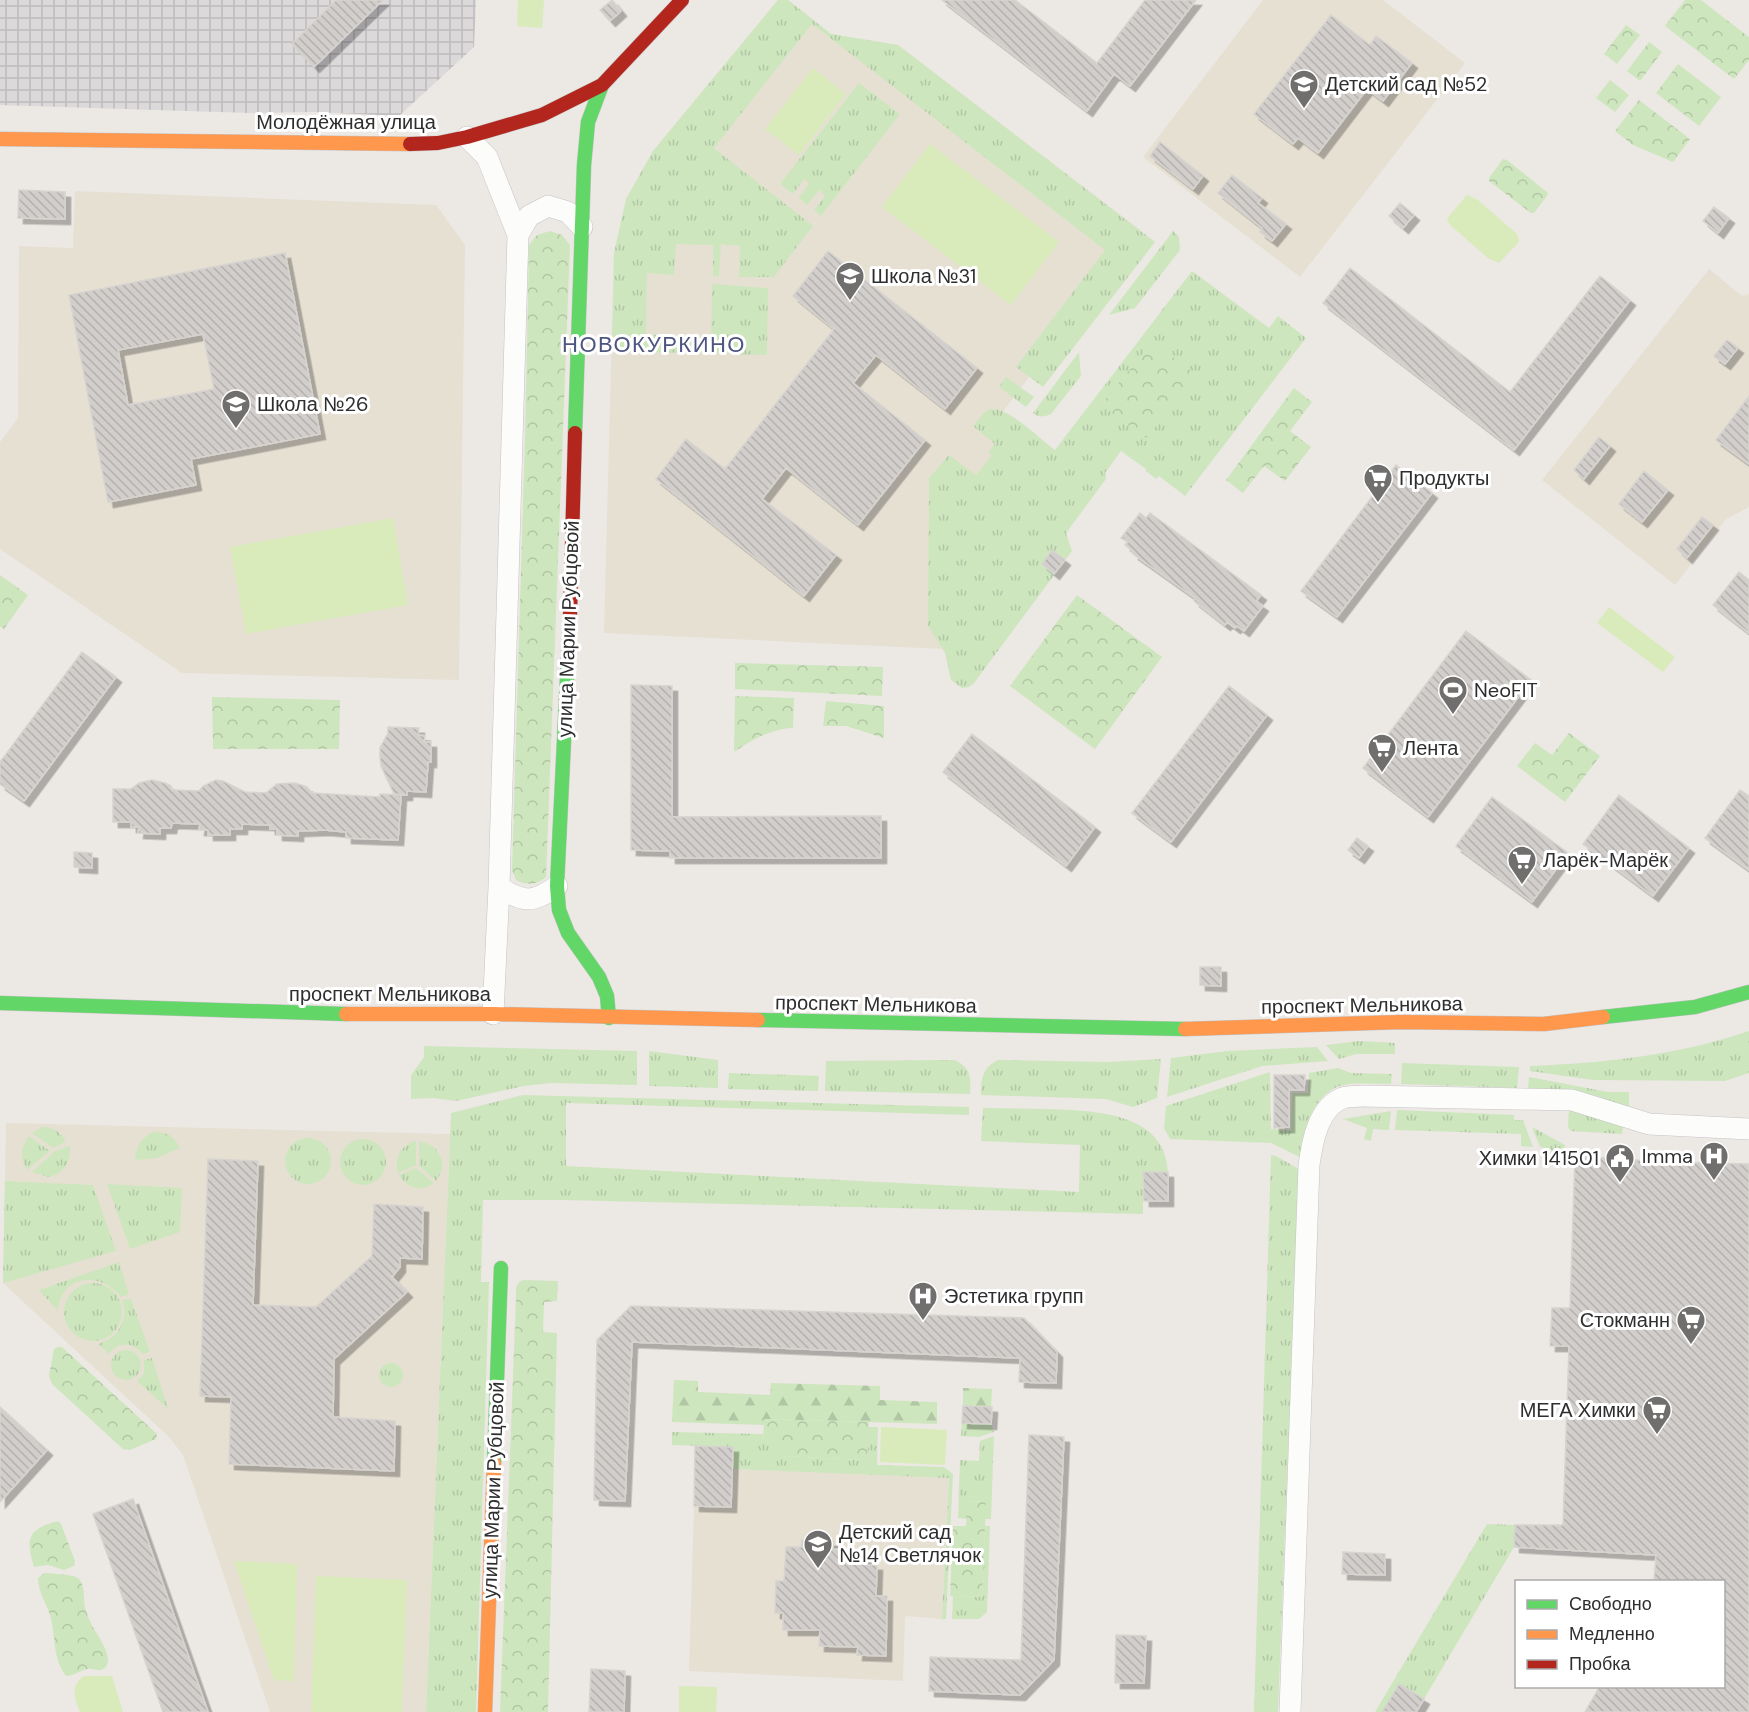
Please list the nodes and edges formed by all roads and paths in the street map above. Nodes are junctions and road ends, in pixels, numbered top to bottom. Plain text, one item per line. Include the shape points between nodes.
1 (682, 0) edge
2 (603, 85) junction
3 (467, 137) junction
4 (0, 139) edge
5 (582, 227) junction
6 (518, 235) junction
7 (557, 886) junction
8 (499, 887) junction
9 (1749, 992) edge
10 (0, 1004) edge
11 (493, 1014) junction
12 (609, 1018) junction
13 (1749, 1129) edge
14 (501, 1268) dead end
15 (485, 1712) edge
16 (1290, 1712) edge

1 - 2 street, Молодёжная улица
2 - 3 street, Молодёжная улица via 542,115
2 - 5 street, улица Марии Рубцовой via 588,122
3 - 4 street, Молодёжная улица via 394,145
3 - 6 street via 487,157
5 - 6 street via 568,212 549,206 529,216
5 - 7 street, улица Марии Рубцовой
6 - 8 street
7 - 8 street via 544,896 528,900
7 - 12 street, улица Марии Рубцовой via 559,910 568,933 599,977 607,996
8 - 11 street
9 - 12 street, проспект Мельникова via 1695,1007 1545,1024 1401,1022 1169,1029
10 - 11 street, проспект Мельникова via 305,1014
11 - 12 street, проспект Мельникова
13 - 16 street via 1648,1124 1572,1100 1362,1096 1342,1099 1326,1112 1309,1165
14 - 15 street, улица Марии Рубцовой

